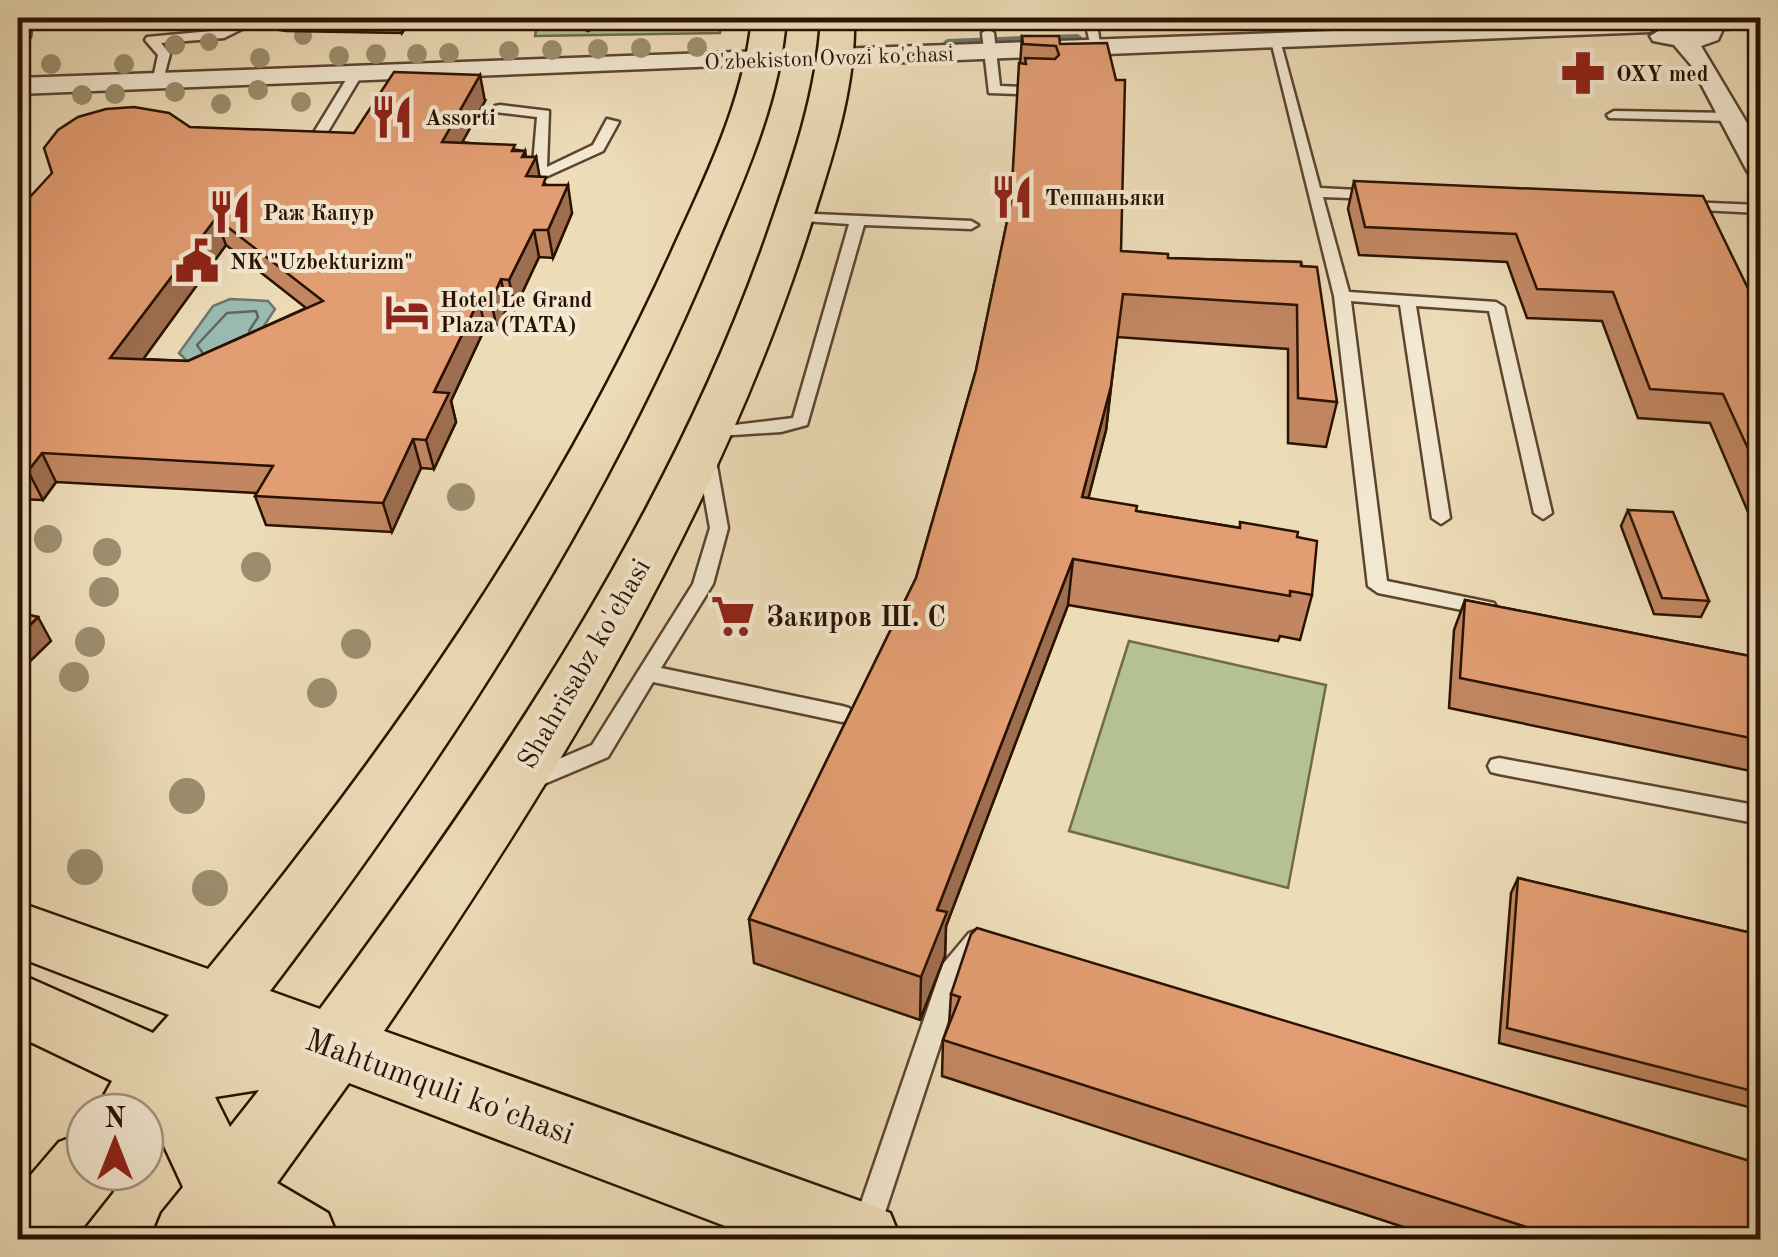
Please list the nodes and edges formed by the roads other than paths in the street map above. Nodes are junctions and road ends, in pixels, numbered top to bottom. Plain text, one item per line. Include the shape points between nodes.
1 (20, 18) edge
2 (238, 18) edge
3 (1090, 18) edge
4 (1703, 20) edge
5 (1760, 20) edge
6 (1639, 22) edge
7 (18, 36) edge
8 (837, 37) edge
9 (767, 38) edge
10 (1274, 40) junction
11 (1683, 40) junction
12 (989, 42) junction
13 (1097, 47) junction
14 (357, 73) junction
15 (157, 80) junction
16 (18, 86) edge
17 (1047, 92) edge
18 (500, 109) dead end
19 (1614, 114) dead end
20 (1732, 117) junction
21 (612, 122) dead end
22 (315, 142) edge
23 (1760, 168) edge
24 (1318, 192) junction
25 (1398, 195) edge
26 (1676, 206) edge
27 (1760, 209) edge
28 (793, 218) junction
29 (858, 220) junction
30 (972, 225) dead end
31 (1342, 296) junction
32 (1407, 301) junction
33 (706, 438) junction
34 (1543, 514) dead end
35 (1441, 518) dead end
36 (1512, 613) edge
37 (648, 673) junction
38 (842, 714) dead end
39 (1499, 766) dead end
40 (508, 789) junction
41 (1760, 815) edge
42 (18, 930) edge
43 (1006, 946) edge
44 (18, 1002) edge
45 (220, 1006) junction
46 (335, 1048) junction
47 (148, 1092) edge
48 (165, 1128) edge
49 (65, 1191) edge
50 (207, 1217) edge
51 (24, 1240) edge
52 (300, 1240) edge
53 (863, 1240) edge

1 - 7 street
2 - 15 lane via 236,29 224,34 150,34 164,54
3 - 13 lane
4 - 5 street
4 - 11 street via 1710,35
6 - 10 street, O'zbekiston Ovozi ko'chasi
6 - 11 street, O'zbekiston Ovozi ko'chasi via 1659,36
8 - 9 main road, O'zbekiston Ovozi ko'chasi
8 - 12 street, O'zbekiston Ovozi ko'chasi
8 - 28 main road, Shahrisabz ko'chasi
9 - 14 street, O'zbekiston Ovozi ko'chasi
9 - 45 main road via 752,102 687,267 577,490 450,692
10 - 13 street, O'zbekiston Ovozi ko'chasi
10 - 24 lane
11 - 20 street
12 - 13 street, O'zbekiston Ovozi ko'chasi
12 - 17 lane via 994,90
14 - 15 street, O'zbekiston Ovozi ko'chasi
14 - 22 lane
15 - 16 street, O'zbekiston Ovozi ko'chasi
18 - 21 lane via 544,114 540,176 598,148
19 - 20 lane
20 - 23 street
24 - 25 lane
24 - 31 lane
26 - 27 lane
28 - 29 lane
28 - 33 main road, Shahrisabz ko'chasi
29 - 30 lane
29 - 33 lane via 800,420
31 - 32 lane
31 - 36 lane via 1378,586
32 - 34 lane via 1496,307
32 - 35 lane
33 - 37 lane via 719,528 703,584
33 - 40 main road, Shahrisabz ko'chasi via 588,660
37 - 38 lane
37 - 40 lane via 600,751
39 - 41 lane
40 - 46 main road, Shahrisabz ko'chasi
42 - 45 main road, Mahtumquli ko'chasi
43 - 53 lane via 976,940 955,964
44 - 47 main road
45 - 46 main road, Mahtumquli ko'chasi
45 - 47 main road
46 - 47 main road
46 - 50 main road, Shahrisabz ko'chasi
46 - 53 main road, Mahtumquli ko'chasi
48 - 50 main road
49 - 51 main road
50 - 52 main road

